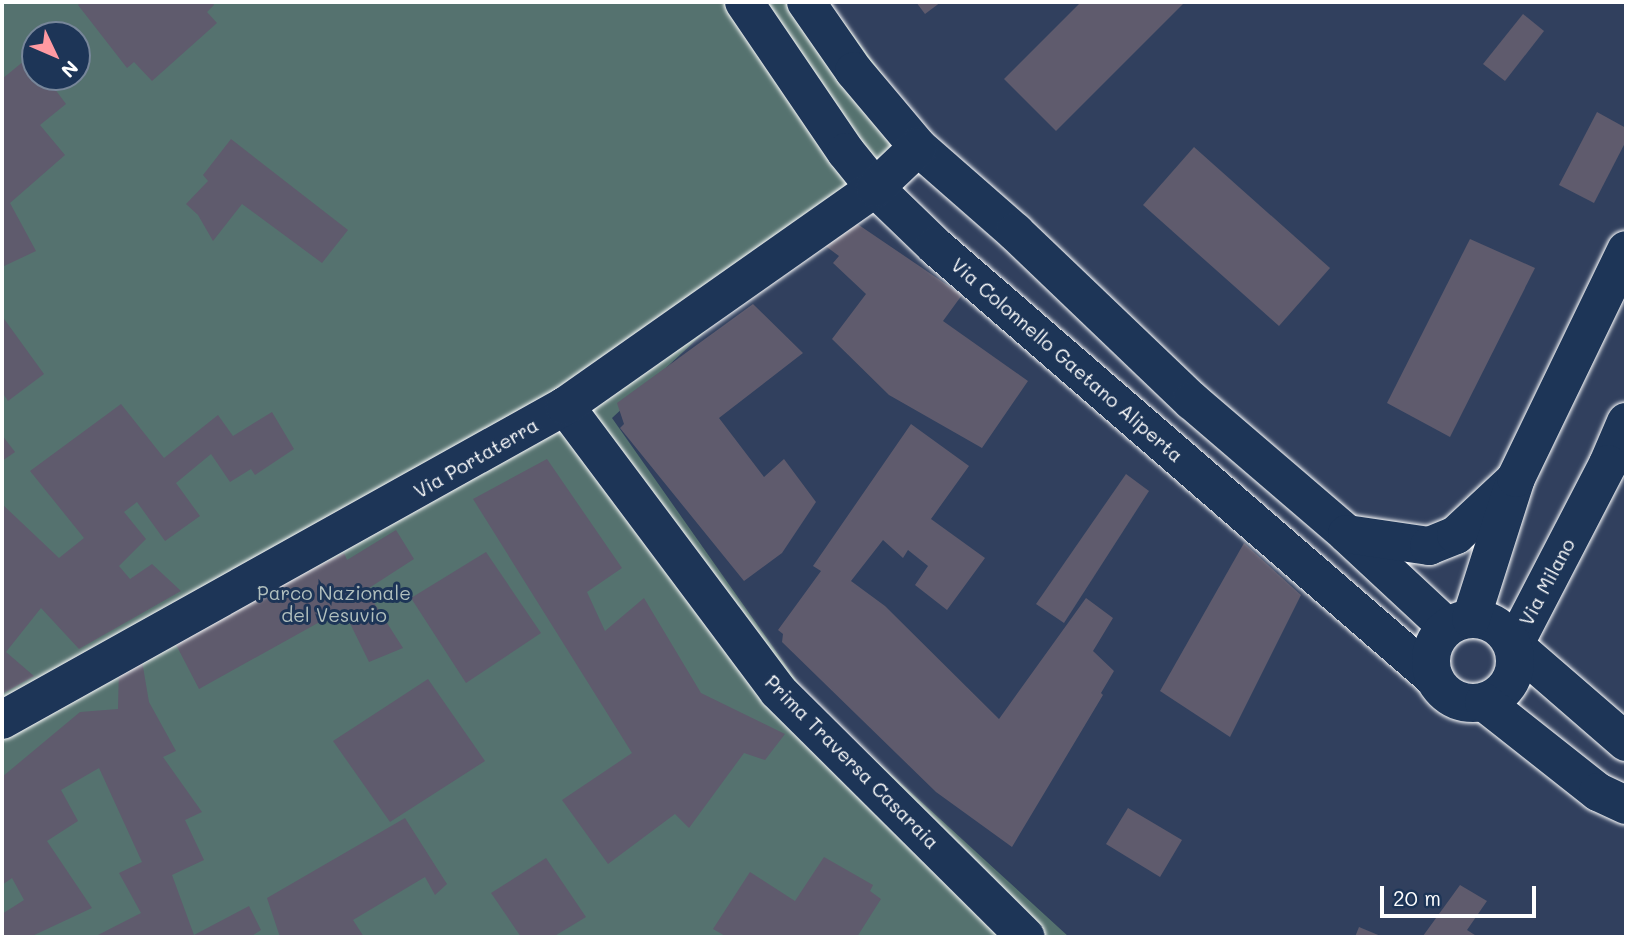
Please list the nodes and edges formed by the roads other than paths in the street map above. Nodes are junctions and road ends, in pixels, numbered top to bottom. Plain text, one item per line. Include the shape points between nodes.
1 (744, 2) edge
2 (806, 2) edge
3 (919, 147) junction
4 (874, 188) junction
5 (1626, 250) edge
6 (565, 407) junction
7 (1626, 422) edge
8 (1516, 478) junction
9 (1347, 534) junction
10 (1459, 623) junction
11 (1514, 645) junction
12 (1434, 678) junction
13 (1484, 702) junction
14 (2, 720) edge
15 (1626, 742) edge
16 (1626, 805) edge
17 (1026, 937) edge

1 - 4 street, Via Colonnello Gaetano Aliperta
2 - 3 street via 854,71
3 - 4 street, Via Portaterra
3 - 9 street via 1192,401
4 - 6 street, Via Portaterra
4 - 12 street, Via Colonnello Gaetano Aliperta
5 - 8 street
6 - 14 street, Via Portaterra
6 - 17 street, Prima Traversa Casaraia via 778,691
7 - 11 street, Via Milano
8 - 9 street via 1456,535 1429,546
8 - 10 street
9 - 10 street
10 - 11 street via 1497,625
10 - 12 street via 1432,650
11 - 13 street via 1512,681
11 - 15 street, Via Milano
12 - 13 street via 1459,702
13 - 16 street via 1598,792

